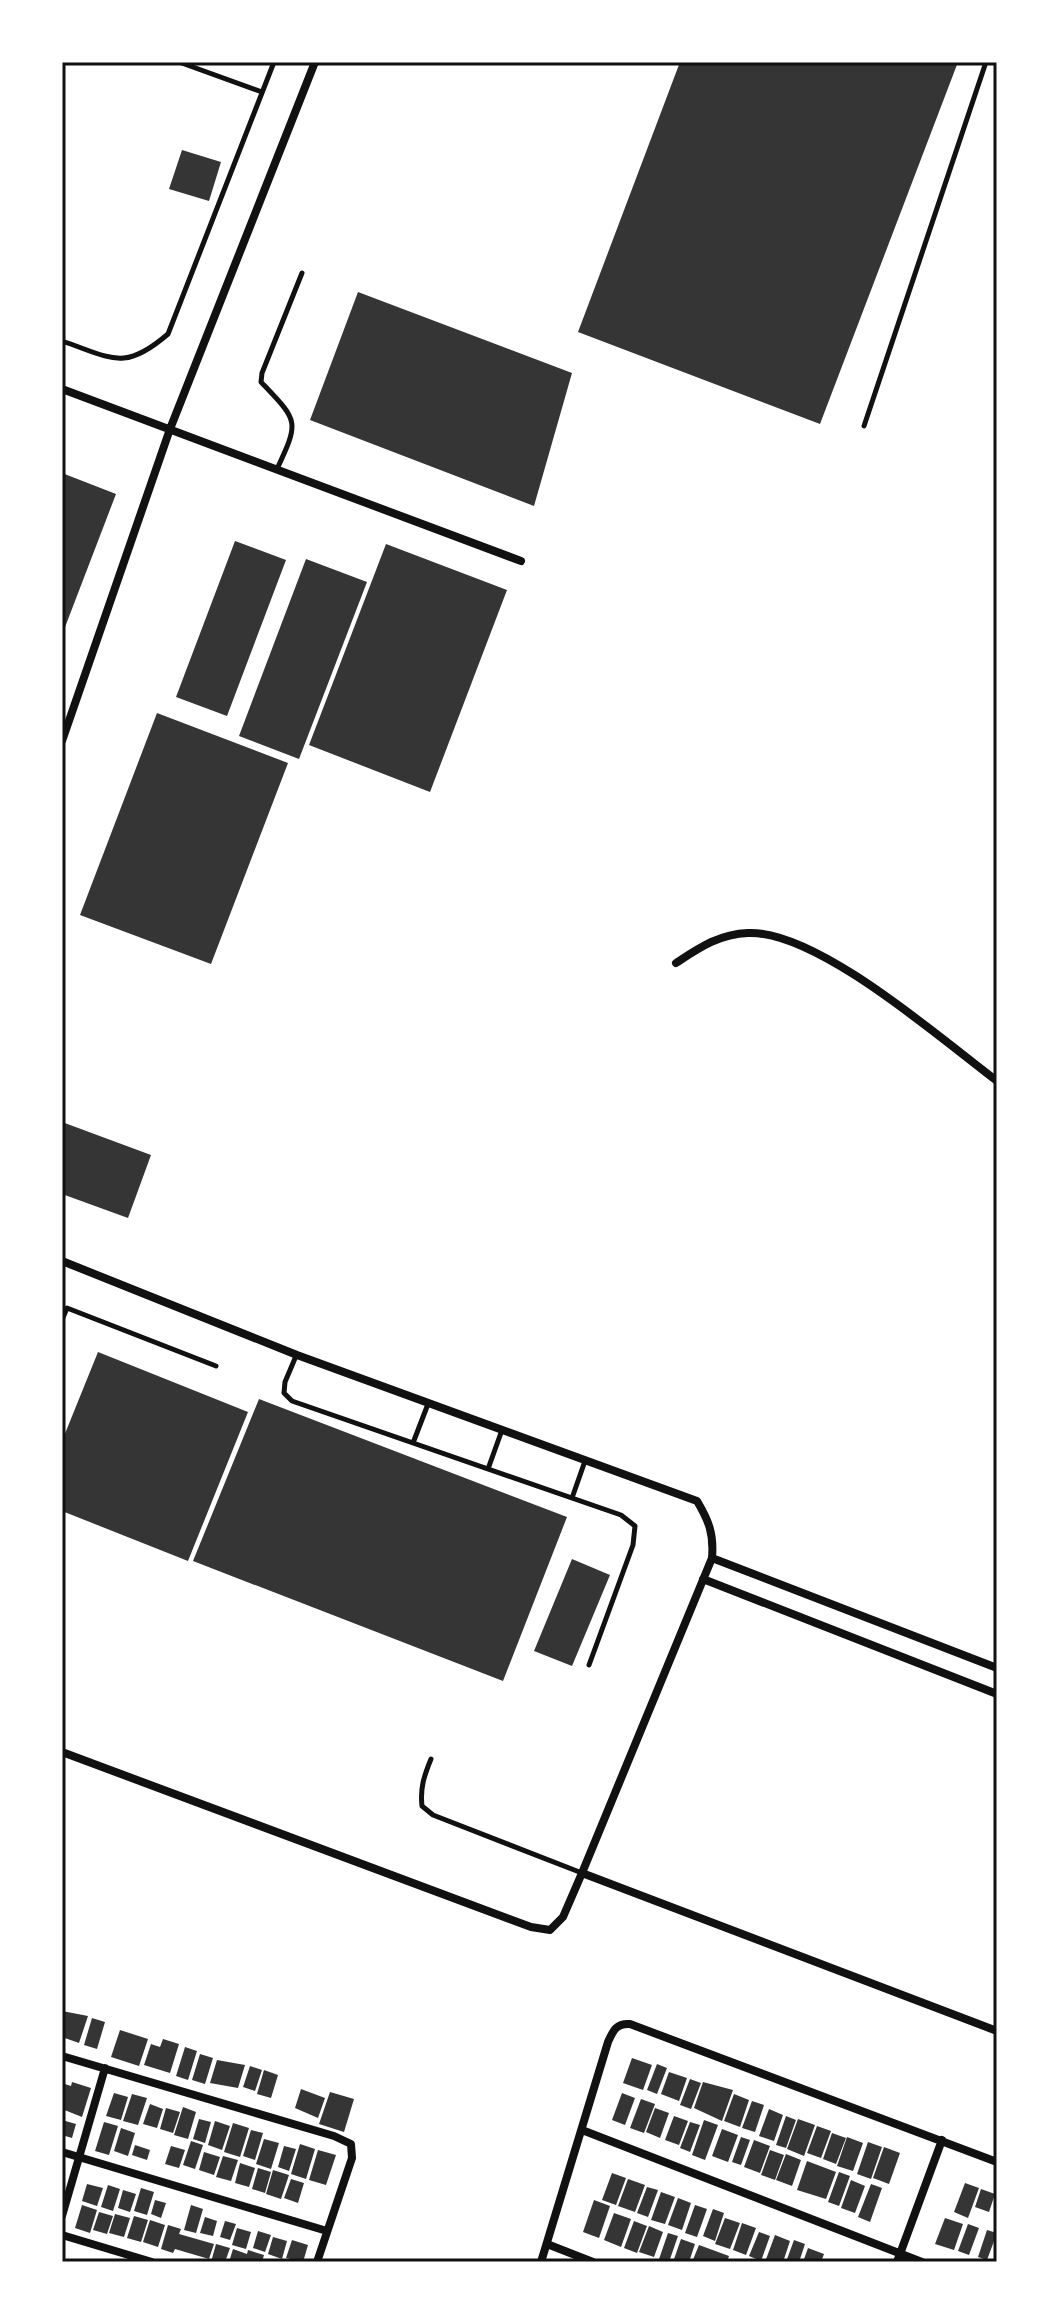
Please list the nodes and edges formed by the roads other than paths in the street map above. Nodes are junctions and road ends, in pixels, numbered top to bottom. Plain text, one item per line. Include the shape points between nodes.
1 (179, 62) edge
2 (274, 62) edge
3 (315, 62) edge
4 (986, 62) edge
5 (262, 92) junction
6 (302, 273) dead end
7 (62, 341) edge
8 (62, 389) edge
9 (864, 426) dead end
10 (170, 429) junction
11 (277, 469) junction
12 (521, 561) dead end
13 (62, 741) edge
14 (676, 963) dead end
15 (997, 1081) edge
16 (62, 1261) edge
17 (64, 1307) edge
18 (62, 1320) edge
19 (297, 1355) junction
20 (216, 1366) dead end
21 (428, 1403) junction
22 (502, 1430) junction
23 (413, 1443) junction
24 (585, 1460) junction
25 (488, 1469) junction
26 (572, 1498) junction
27 (712, 1558) junction
28 (703, 1579) junction
29 (589, 1665) dead end
30 (997, 1668) edge
31 (997, 1694) edge
32 (62, 1752) edge
33 (431, 1759) dead end
34 (582, 1873) junction
35 (997, 2031) edge
36 (62, 2056) edge
37 (105, 2068) junction
38 (582, 2130) junction
39 (942, 2140) junction
40 (62, 2152) edge
41 (78, 2157) junction
42 (997, 2162) edge
43 (62, 2216) edge
44 (327, 2231) junction
45 (62, 2235) edge
46 (547, 2244) junction
47 (899, 2258) edge
48 (152, 2262) edge
49 (317, 2262) edge
50 (541, 2262) edge
51 (593, 2262) edge
52 (922, 2262) edge

1 - 5 lane
2 - 5 lane
3 - 10 street
4 - 9 lane
5 - 7 lane via 168,334 147,352 125,360
6 - 11 lane via 262,373 261,382 290,414 294,427
8 - 10 street
10 - 11 street
10 - 13 street
11 - 12 street
14 - 15 street via 730,935 774,934 799,943 867,985
16 - 19 street
17 - 18 lane
17 - 20 lane
19 - 21 street
19 - 23 lane via 285,1382 284,1393 292,1401
21 - 22 street
21 - 23 lane
22 - 24 street
22 - 25 lane
23 - 25 lane
24 - 26 lane
24 - 27 street via 697,1501 710,1524
25 - 26 lane
26 - 29 lane via 621,1515 635,1526 633,1545
27 - 28 street
27 - 30 street
28 - 31 street
28 - 34 street
32 - 34 street via 531,1927 550,1930 563,1917
33 - 34 lane via 420,1791 422,1806 433,1815
34 - 35 street
36 - 37 street
37 - 41 street
37 - 44 street via 351,2144 352,2158
38 - 39 street via 608,2042 622,2023
38 - 46 street
38 - 47 street
39 - 42 street
39 - 47 street
40 - 41 street
41 - 43 street
41 - 44 street
44 - 49 street
45 - 48 street
46 - 50 street
46 - 51 street
47 - 52 street

